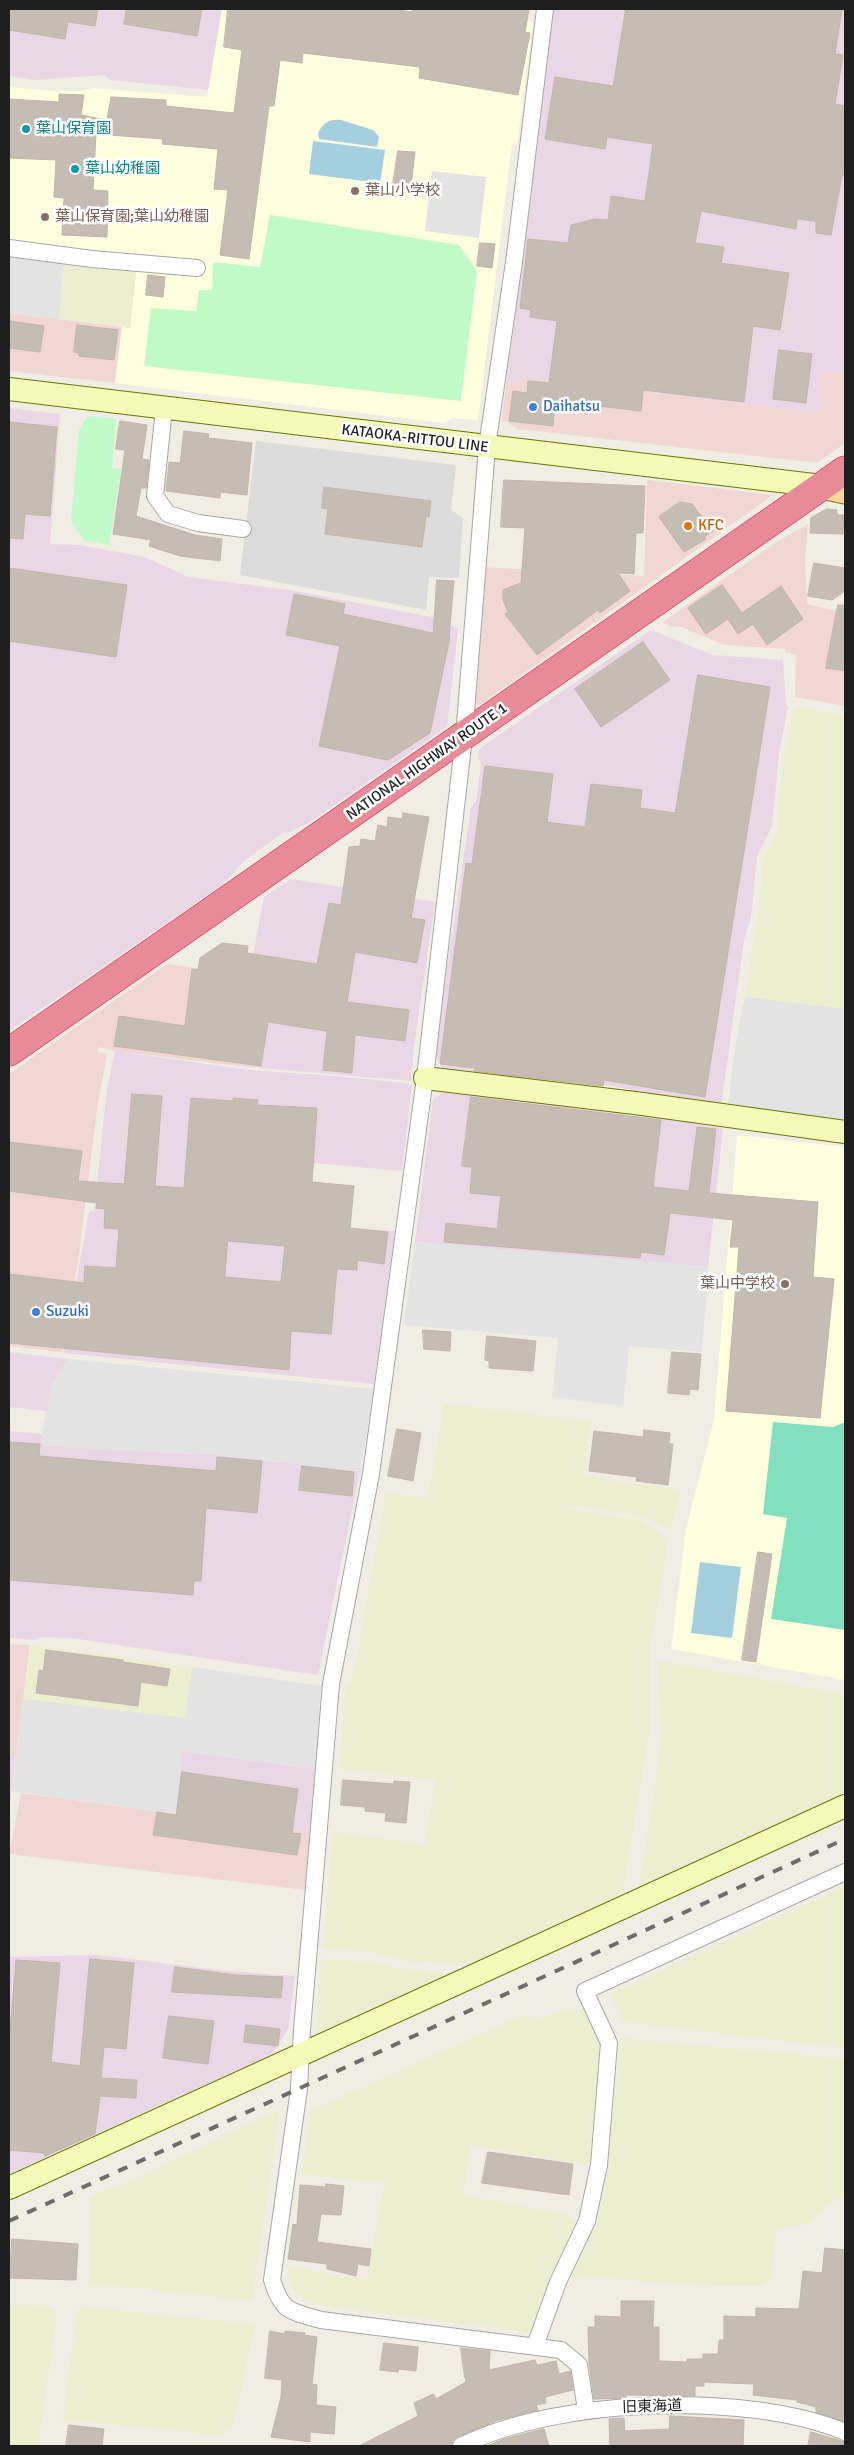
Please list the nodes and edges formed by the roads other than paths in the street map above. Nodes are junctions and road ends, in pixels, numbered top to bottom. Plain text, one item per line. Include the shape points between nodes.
1 (545, 9) edge
2 (9, 248) edge
3 (198, 268) dead end
4 (9, 389) edge
5 (164, 408) junction
6 (488, 447) junction
7 (845, 470) edge
8 (834, 489) edge
9 (243, 529) dead end
10 (464, 737) junction
11 (9, 1052) edge
12 (425, 1078) junction
13 (845, 1132) edge
14 (845, 1806) edge
15 (845, 1872) edge
16 (300, 2055) junction
17 (9, 2188) edge
18 (535, 2346) junction
19 (586, 2410) junction
20 (845, 2432) edge
21 (461, 2446) edge

1 - 6 street
2 - 3 street
4 - 5 street, KATAOKA-RITTOU LINE
5 - 6 street, KATAOKA-RITTOU LINE
5 - 9 street via 155,496 168,514 198,524
6 - 8 street, KATAOKA-RITTOU LINE
6 - 10 street
7 - 8 highway, NATIONAL HIGHWAY ROUTE 1
8 - 10 highway, NATIONAL HIGHWAY ROUTE 1
10 - 11 highway, NATIONAL HIGHWAY ROUTE 1
10 - 12 street
12 - 13 street
12 - 16 street via 371,1474 331,1684
14 - 16 street
15 - 18 street via 585,1991 609,2042 598,2165 587,2221 558,2282
16 - 17 street
16 - 18 street via 299,2089 272,2280 278,2302 296,2313 320,2320
18 - 19 street via 561,2350 579,2365
19 - 20 street, 旧東海道 via 651,2404 712,2406 787,2415
19 - 21 street, 旧東海道 via 534,2421

